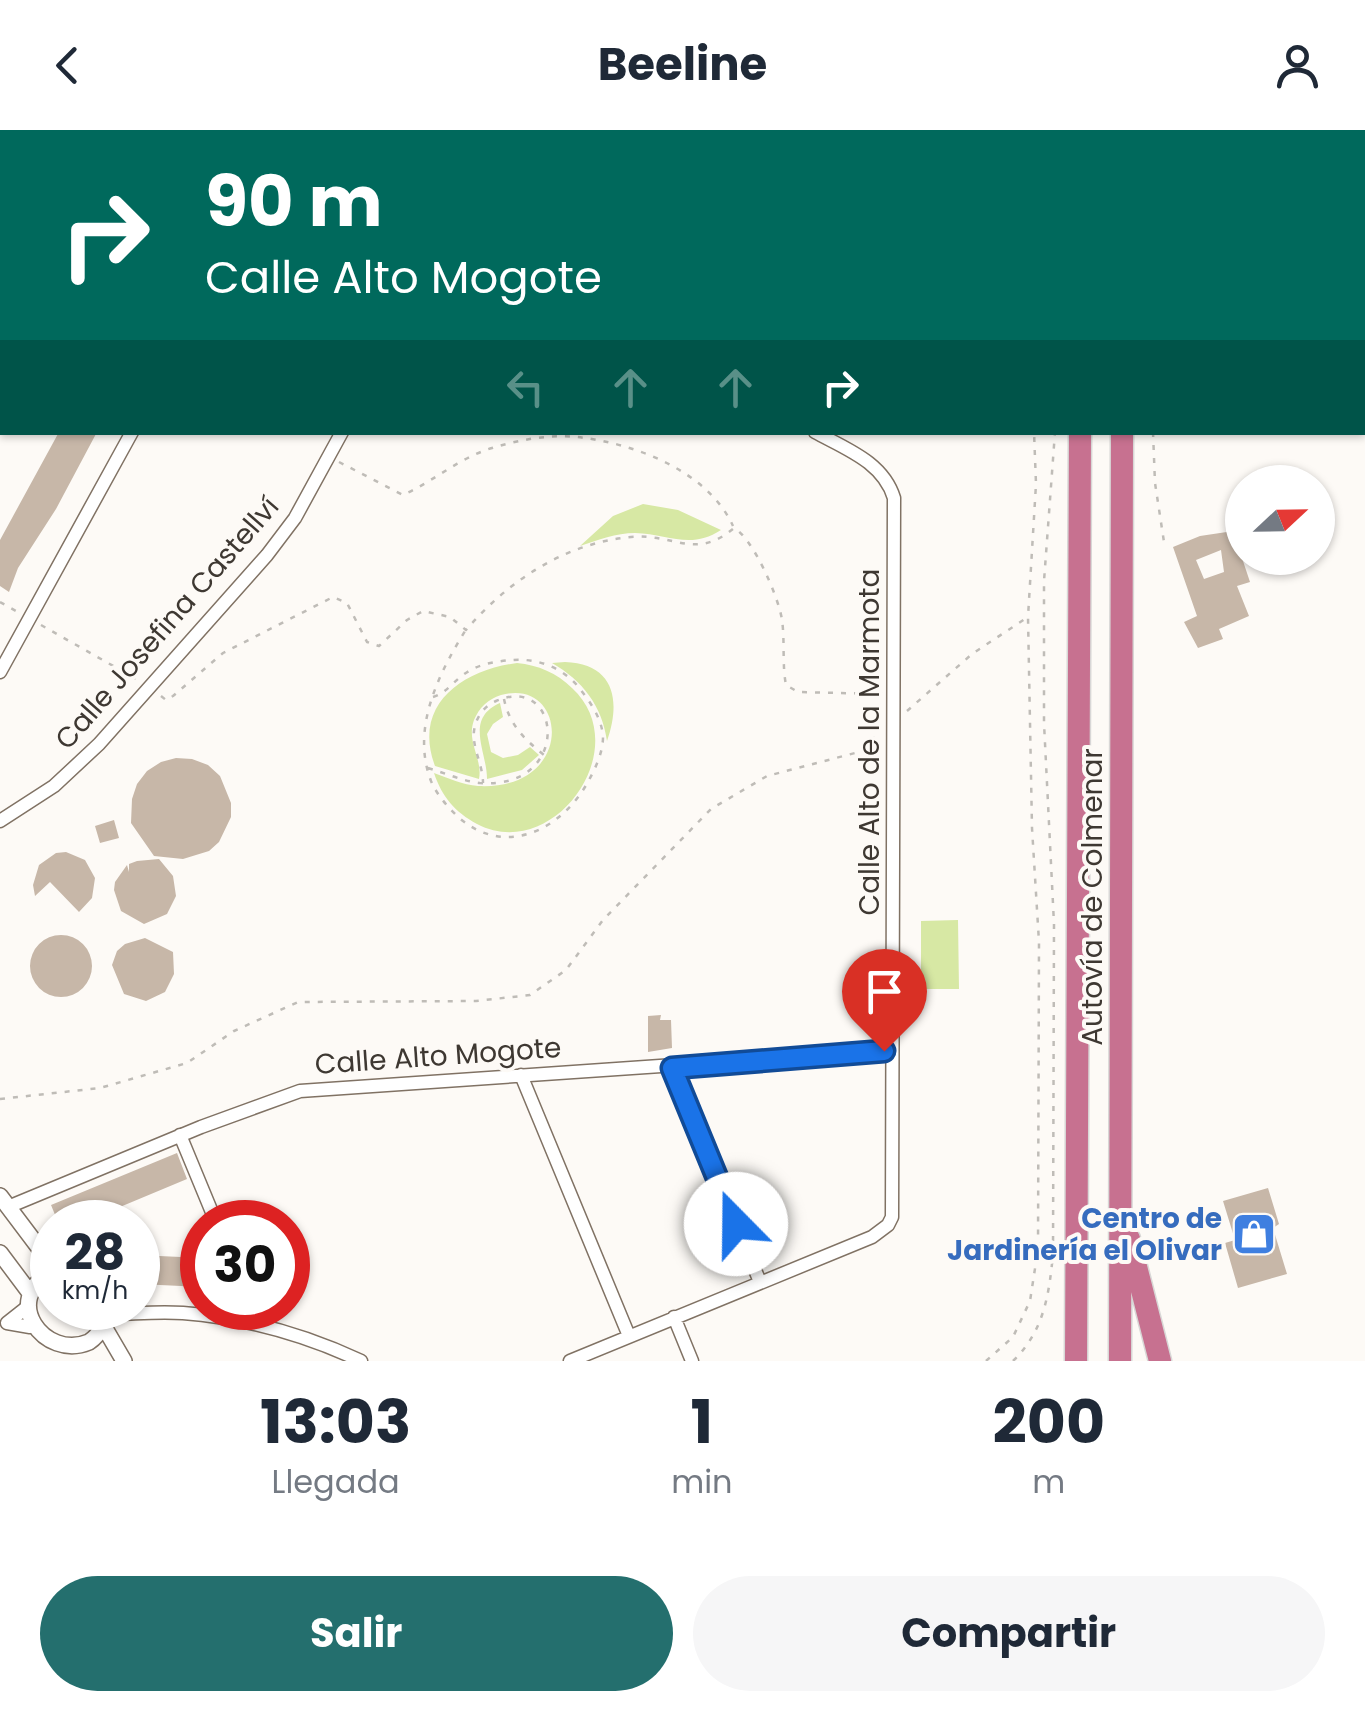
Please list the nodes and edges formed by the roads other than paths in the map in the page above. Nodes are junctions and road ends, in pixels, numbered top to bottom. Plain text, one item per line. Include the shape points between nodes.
1 (130, 435) edge
2 (340, 435) edge
3 (820, 435) edge
4 (1080, 435) edge
5 (1122, 435) edge
6 (0, 672) edge
7 (0, 821) edge
8 (892, 1050) junction
9 (672, 1068) junction
10 (521, 1075) junction
11 (180, 1136) junction
12 (207, 1200) edge
13 (4, 1202) edge
14 (1122, 1223) junction
15 (30, 1238) edge
16 (0, 1253) edge
17 (760, 1282) junction
18 (30, 1296) edge
19 (28, 1300) junction
20 (674, 1317) junction
21 (4, 1324) edge
22 (30, 1326) joint
23 (34, 1330) edge
24 (97, 1330) edge
25 (111, 1330) edge
26 (277, 1330) edge
27 (629, 1336) junction
28 (76, 1355) edge
29 (124, 1361) edge
30 (362, 1361) edge
31 (570, 1361) edge
32 (692, 1361) edge
33 (1076, 1361) edge
34 (1120, 1361) edge
35 (1160, 1361) edge

1 - 6 street
2 - 7 street, Calle Josefina Castellví via 267,555 99,744 54,786
3 - 8 street, Calle Alto de la Marmota via 872,464 894,498
4 - 33 highway, Autovía de Colmenar
5 - 14 highway, Autovía de Colmenar
8 - 9 street, Calle Alto Mogote
8 - 17 street, Calle Alto de la Marmota via 888,1225
9 - 10 street, Calle Alto Mogote
9 - 17 street
10 - 11 street, Calle Alto Mogote via 300,1091
10 - 27 street
11 - 12 street
11 - 13 street, Calle Alto Mogote
13 - 15 street
14 - 34 highway, Autovía de Colmenar
14 - 35 highway
16 - 19 street
17 - 20 street, Calle Alto de la Marmota
18 - 19 street
19 - 21 street
19 - 22 street
20 - 27 street, Calle Alto de la Marmota
20 - 32 street
21 - 22 street
23 - 28 street via 47,1344
24 - 28 street
25 - 29 street
26 - 30 street
27 - 31 street, Calle Alto de la Marmota

